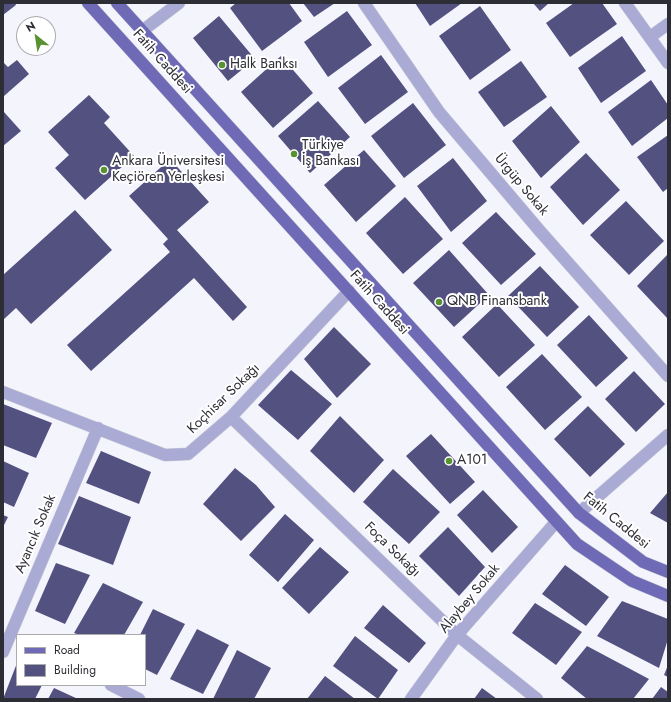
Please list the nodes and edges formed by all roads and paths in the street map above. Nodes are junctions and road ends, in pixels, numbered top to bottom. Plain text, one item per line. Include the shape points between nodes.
1 (88, 3) edge
2 (117, 3) edge
3 (180, 3) edge
4 (364, 3) edge
5 (625, 3) edge
6 (668, 24) edge
7 (142, 31) junction
8 (650, 37) junction
9 (668, 63) edge
10 (349, 291) junction
11 (668, 376) edge
12 (3, 392) edge
13 (231, 417) junction
14 (98, 428) junction
15 (668, 435) edge
16 (579, 513) junction
17 (556, 522) junction
18 (668, 572) edge
19 (668, 596) edge
20 (457, 635) junction
21 (13, 637) edge
22 (3, 652) edge
23 (113, 686) edge
24 (139, 699) edge
25 (412, 699) edge
26 (537, 699) edge

1 - 10 main road, Fatih Caddesi
2 - 7 main road, Fatih Caddesi
3 - 7 street
4 - 11 street, Ürgüp Sokak via 439,112 538,230
5 - 8 street
6 - 8 street
7 - 16 main road, Fatih Caddesi
8 - 9 street
10 - 13 street, Koçhisar Sokağı
10 - 17 main road, Fatih Caddesi
12 - 14 street, Koçhisar Sokağı
13 - 14 street, Koçhisar Sokağı via 188,454 165,455
13 - 20 street, Foça Sokağı
14 - 21 street, Ayancık Sokak
15 - 16 street
16 - 18 main road, Fatih Caddesi via 643,562
17 - 19 main road, Fatih Caddesi via 577,544 632,581
17 - 20 street, Alaybey Sokak
20 - 25 street, Alaybey Sokak
20 - 26 street, Foça Sokağı
21 - 22 street, Ayancık Sokak
23 - 24 street

